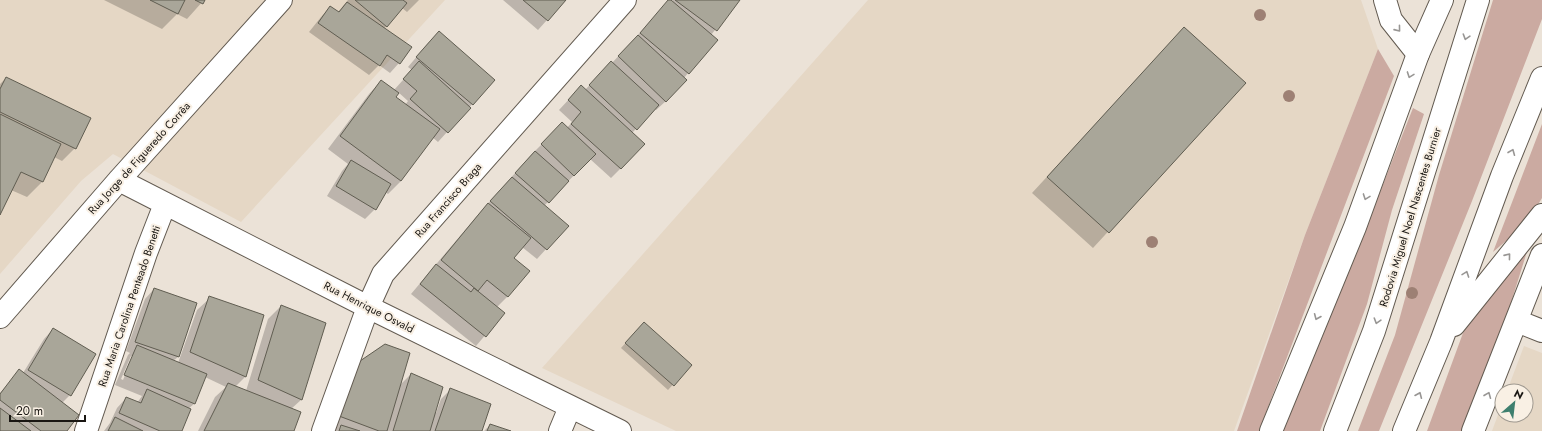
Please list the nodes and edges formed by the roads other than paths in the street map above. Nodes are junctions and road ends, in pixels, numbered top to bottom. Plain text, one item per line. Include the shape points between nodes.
1 (281, 0) edge
2 (625, 0) edge
3 (1385, 0) edge
4 (1442, 0) edge
5 (1478, 0) edge
6 (1418, 54) junction
7 (1542, 78) edge
8 (119, 180) junction
9 (165, 204) junction
10 (1542, 215) edge
11 (1542, 255) edge
12 (368, 307) junction
13 (0, 317) edge
14 (1517, 321) junction
15 (1542, 331) edge
16 (1441, 342) junction
17 (570, 407) junction
18 (86, 431) edge
19 (323, 431) edge
20 (560, 431) edge
21 (620, 431) edge
22 (1271, 431) edge
23 (1335, 431) edge
24 (1404, 431) edge
25 (1473, 431) edge

1 - 8 main road, Rua Jorge de Figueredo Corrêa
2 - 12 main road, Rua Francisco Braga via 383,274
3 -> 6 main road via 1391,20
4 - 6 main road
5 -> 23 main road, Rodovia Miguel Noel Nascentes Burnier via 1374,331
6 -> 22 main road via 1355,227
16 -> 7 main road via 1502,176
8 - 9 main road, Rua Henrique Osvald
8 - 13 main road, Rua Jorge de Figueredo Corrêa
9 - 12 main road, Rua Henrique Osvald
9 - 18 main road, Rua Maria Carolina Penteado Benetti
16 -> 10 main road
11 - 14 main road
12 - 17 main road, Rua Henrique Osvald
12 - 19 main road, Rua Francisco Braga
14 - 15 main road
25 -> 14 main road
24 -> 16 main road
17 - 20 main road
17 - 21 main road, Rua Henrique Osvald

